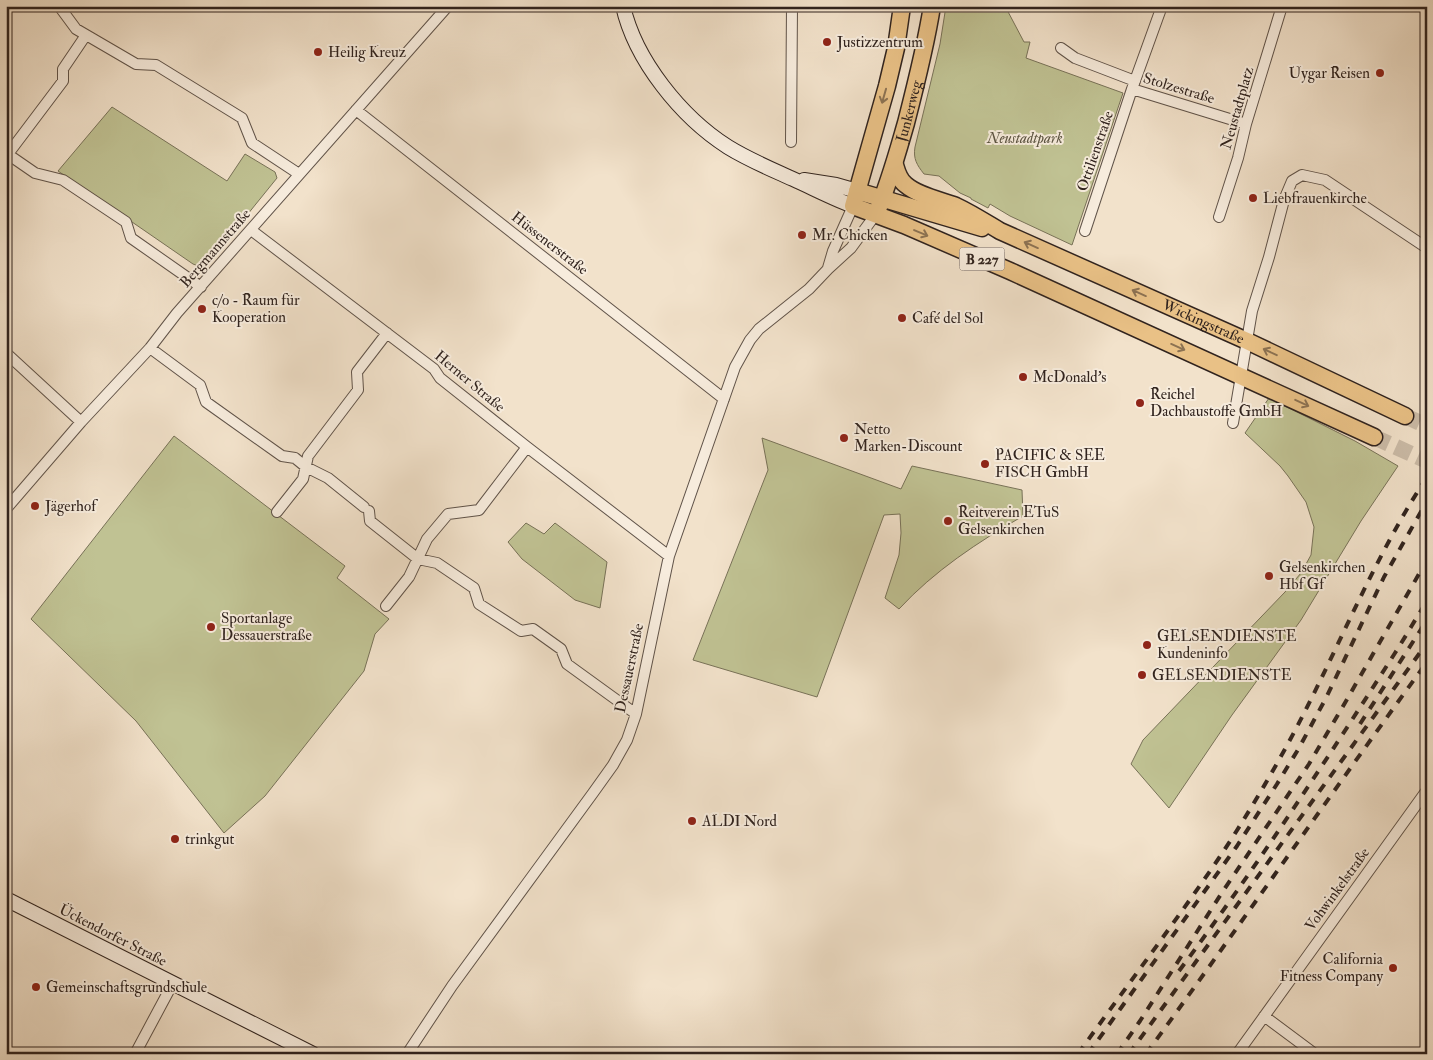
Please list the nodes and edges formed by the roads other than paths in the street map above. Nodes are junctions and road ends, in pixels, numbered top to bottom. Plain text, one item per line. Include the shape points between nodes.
1 (59, 6) edge
2 (448, 6) edge
3 (623, 6) edge
4 (779, 6) edge
5 (783, 6) edge
6 (792, 6) edge
7 (902, 6) edge
8 (932, 6) edge
9 (1162, 6) edge
10 (1282, 6) edge
11 (86, 35) junction
12 (1061, 48) dead end
13 (1133, 85) junction
14 (356, 110) junction
15 (1246, 124) junction
16 (791, 142) dead end
17 (7, 154) edge
18 (894, 165) junction
19 (299, 174) junction
20 (855, 198) junction
21 (879, 206) junction
22 (1219, 217) dead end
23 (251, 230) junction
24 (1000, 231) junction
25 (1085, 231) dead end
26 (1427, 248) edge
27 (828, 269) junction
28 (201, 287) junction
29 (387, 333) junction
30 (1247, 341) junction
31 (150, 348) junction
32 (6, 352) edge
33 (1242, 376) junction
34 (724, 399) junction
35 (1405, 416) tunnel mouth
36 (81, 422) junction
37 (1233, 423) dead end
38 (1374, 436) tunnel mouth
39 (527, 447) junction
40 (306, 467) junction
41 (8, 504) edge
42 (277, 512) dead end
43 (668, 556) junction
44 (418, 559) junction
45 (386, 606) dead end
46 (636, 714) junction
47 (1427, 790) edge
48 (6, 899) edge
49 (173, 983) junction
50 (1264, 1016) junction
51 (135, 1054) edge
52 (313, 1054) edge
53 (407, 1054) edge
54 (1237, 1054) edge
55 (1315, 1054) edge

1 - 11 street via 76,29
2 - 14 street, Bergmannstraße
3 - 20 main road via 631,34 652,71 699,124 727,146 793,179 836,185
4 - 5 street
6 - 16 street
7 -> 20 main road, Junkerweg via 887,86
8 - 18 main road, Junkerweg
9 - 13 street, Ottilienstraße
10 - 15 street, Neustadtplatz
11 - 17 street via 64,69 63,81
11 - 19 street via 136,64 156,65 242,118 252,143
12 - 13 street
13 - 15 street, Stolzestraße
13 - 25 street, Ottilienstraße
14 - 19 street, Bergmannstraße
14 - 34 street, Hüssenerstraße
15 - 22 street, Neustadtplatz
17 - 28 street via 34,173 63,180 126,222 131,238
18 - 21 main road, Junkerweg
18 - 24 main road, Wickingstraße / B 227 via 901,180 914,190 979,217
19 - 23 street, Bergmannstraße
20 - 21 main road, Wickingstraße
20 - 27 street, Dessauerstraße
21 - 24 main road, Wickingstraße
21 - 27 street, Dessauerstraße via 851,248
21 -> 33 main road, Wickingstraße / B 227 via 1010,271
23 - 28 street, Bergmannstraße
23 - 29 street, Herner Straße
30 -> 24 main road, Wickingstraße / B 227
26 - 30 street via 1325,180 1302,175 1292,181 1284,200 1252,311
27 - 34 street, Dessauerstraße via 755,334 735,367
28 - 31 street, Bergmannstraße
29 - 39 street, Herner Straße
29 - 40 street via 357,372 358,390 308,456
30 - 33 street
35 -> 30 main road, Wickingstraße / B 227
31 - 36 street, Bergmannstraße
31 - 40 street via 200,385 206,402 282,456 295,458
32 - 36 street
33 - 37 street
33 -> 38 main road, Wickingstraße / B 227
34 - 43 street, Dessauerstraße
36 - 41 street, Bergmannstraße
39 - 43 street, Herner Straße
39 - 44 street via 480,510 448,514 427,540
40 - 42 street via 303,479
40 - 44 street via 328,478 367,509 370,521
43 - 46 street, Dessauerstraße
44 - 45 street via 409,577
44 - 46 street via 437,563 474,588 479,604 521,631 533,629 561,648 567,664
46 - 53 street, Dessauerstraße via 613,765 452,986
47 - 50 street, Vohwinkelstraße
48 - 49 main road, Ückendorfer Straße
49 - 51 street
49 - 52 main road, Ückendorfer Straße
50 - 54 street, Vohwinkelstraße
50 - 55 street

